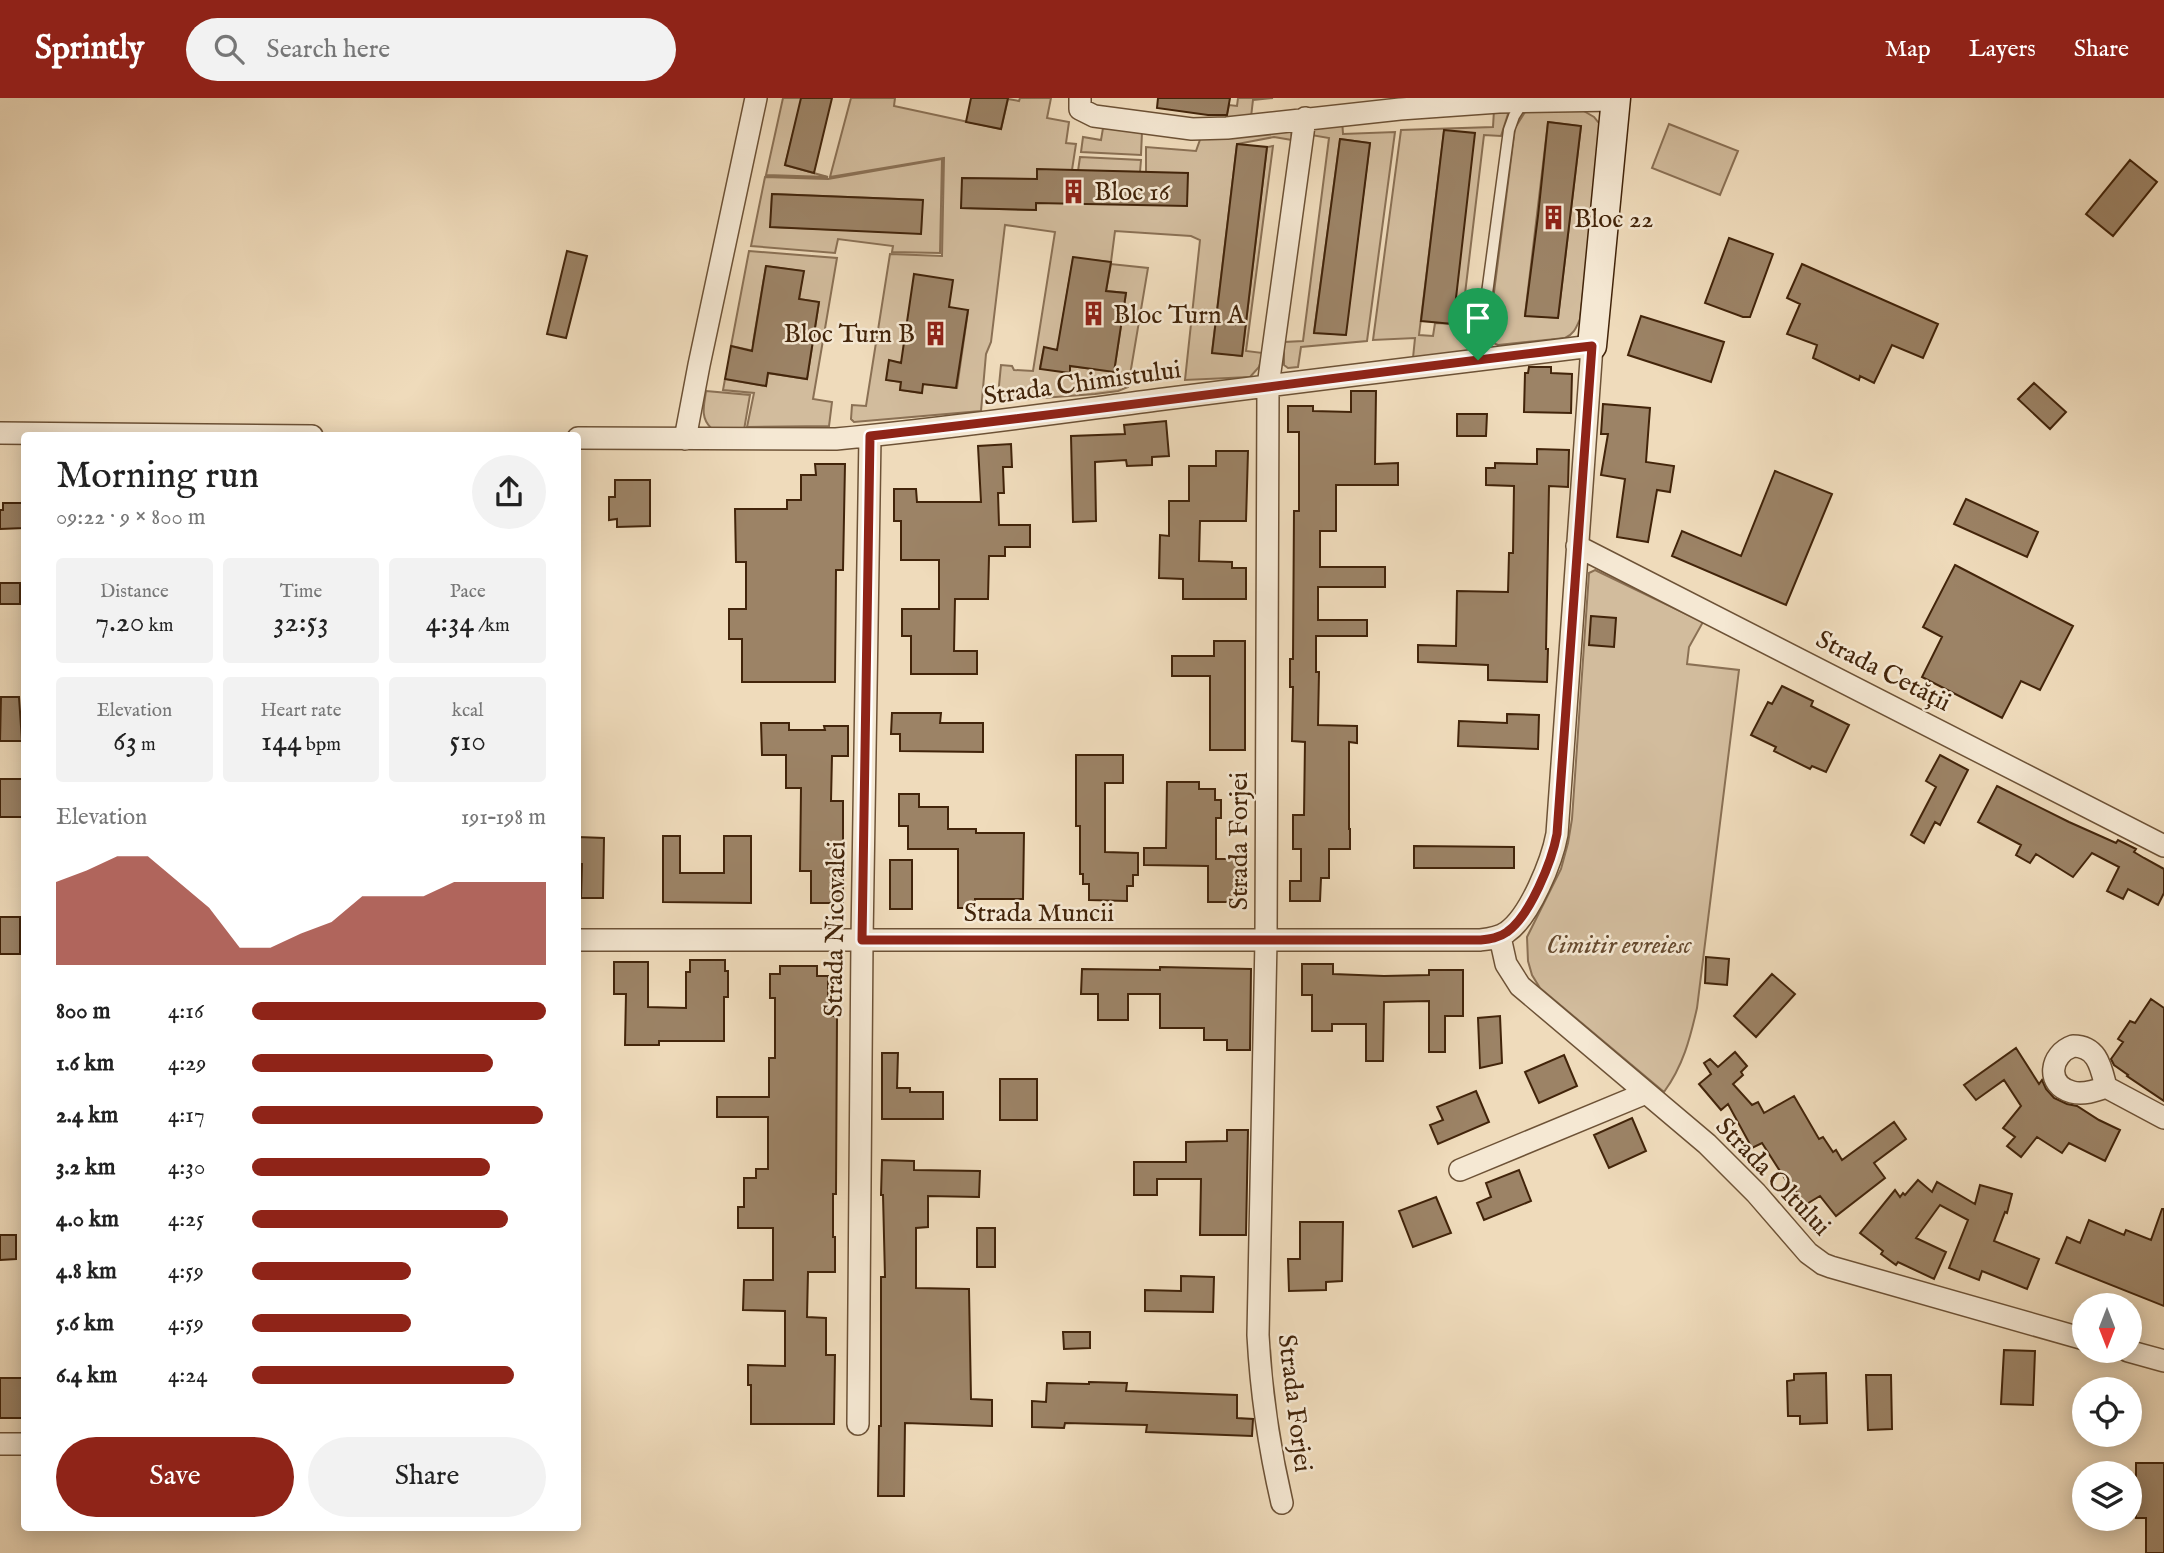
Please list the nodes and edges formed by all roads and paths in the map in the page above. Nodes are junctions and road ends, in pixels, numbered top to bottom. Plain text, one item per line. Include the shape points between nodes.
1 (756, 98) edge
2 (1080, 98) edge
3 (1616, 99) edge
4 (1523, 102) junction
5 (1305, 118) junction
6 (1592, 346) junction
7 (1478, 360) junction
8 (1268, 386) junction
9 (0, 433) edge
10 (21, 434) edge
11 (870, 436) junction
12 (581, 438) edge
13 (685, 439) junction
14 (1577, 546) junction
15 (2164, 846) edge
16 (1500, 937) junction
17 (581, 940) edge
18 (862, 940) junction
19 (1266, 940) junction
20 (2106, 1087) dead end
21 (1646, 1093) junction
22 (2164, 1118) edge
23 (1460, 1170) dead end
24 (2072, 1336) edge
25 (2142, 1355) edge
26 (2164, 1361) edge
27 (858, 1424) dead end
28 (0, 1444) edge
29 (21, 1444) edge
30 (1282, 1503) dead end

1 - 13 street
2 - 5 street via 1080,109 1094,117 1192,128
3 - 4 street
3 - 6 street
4 - 5 street
4 - 7 lane via 1509,130
5 - 8 street, Strada Forjei
6 - 7 street, Strada Chimistului
6 - 14 street
7 - 8 street, Strada Chimistului
8 - 11 street, Strada Chimistului
8 - 19 street, Strada Forjei
9 - 10 street
11 - 13 street, Strada Chimistului
11 - 18 street, Strada Nicovalei
12 - 13 street, Strada Chimistului
14 - 15 street, Strada Cetății
14 - 16 street via 1554,848 1536,893 1515,925
16 - 19 street, Strada Muncii
16 - 21 street, Strada Oltului via 1506,964 1520,986
17 - 18 street, Strada Muncii
18 - 19 street, Strada Muncii
18 - 27 street, Strada Nicovalei
19 - 30 street, Strada Forjei via 1258,1335 1269,1443
20 - 22 street
21 - 23 street
21 - 24 street, Strada Oltului via 1732,1168 1823,1264
25 - 26 street
28 - 29 street

